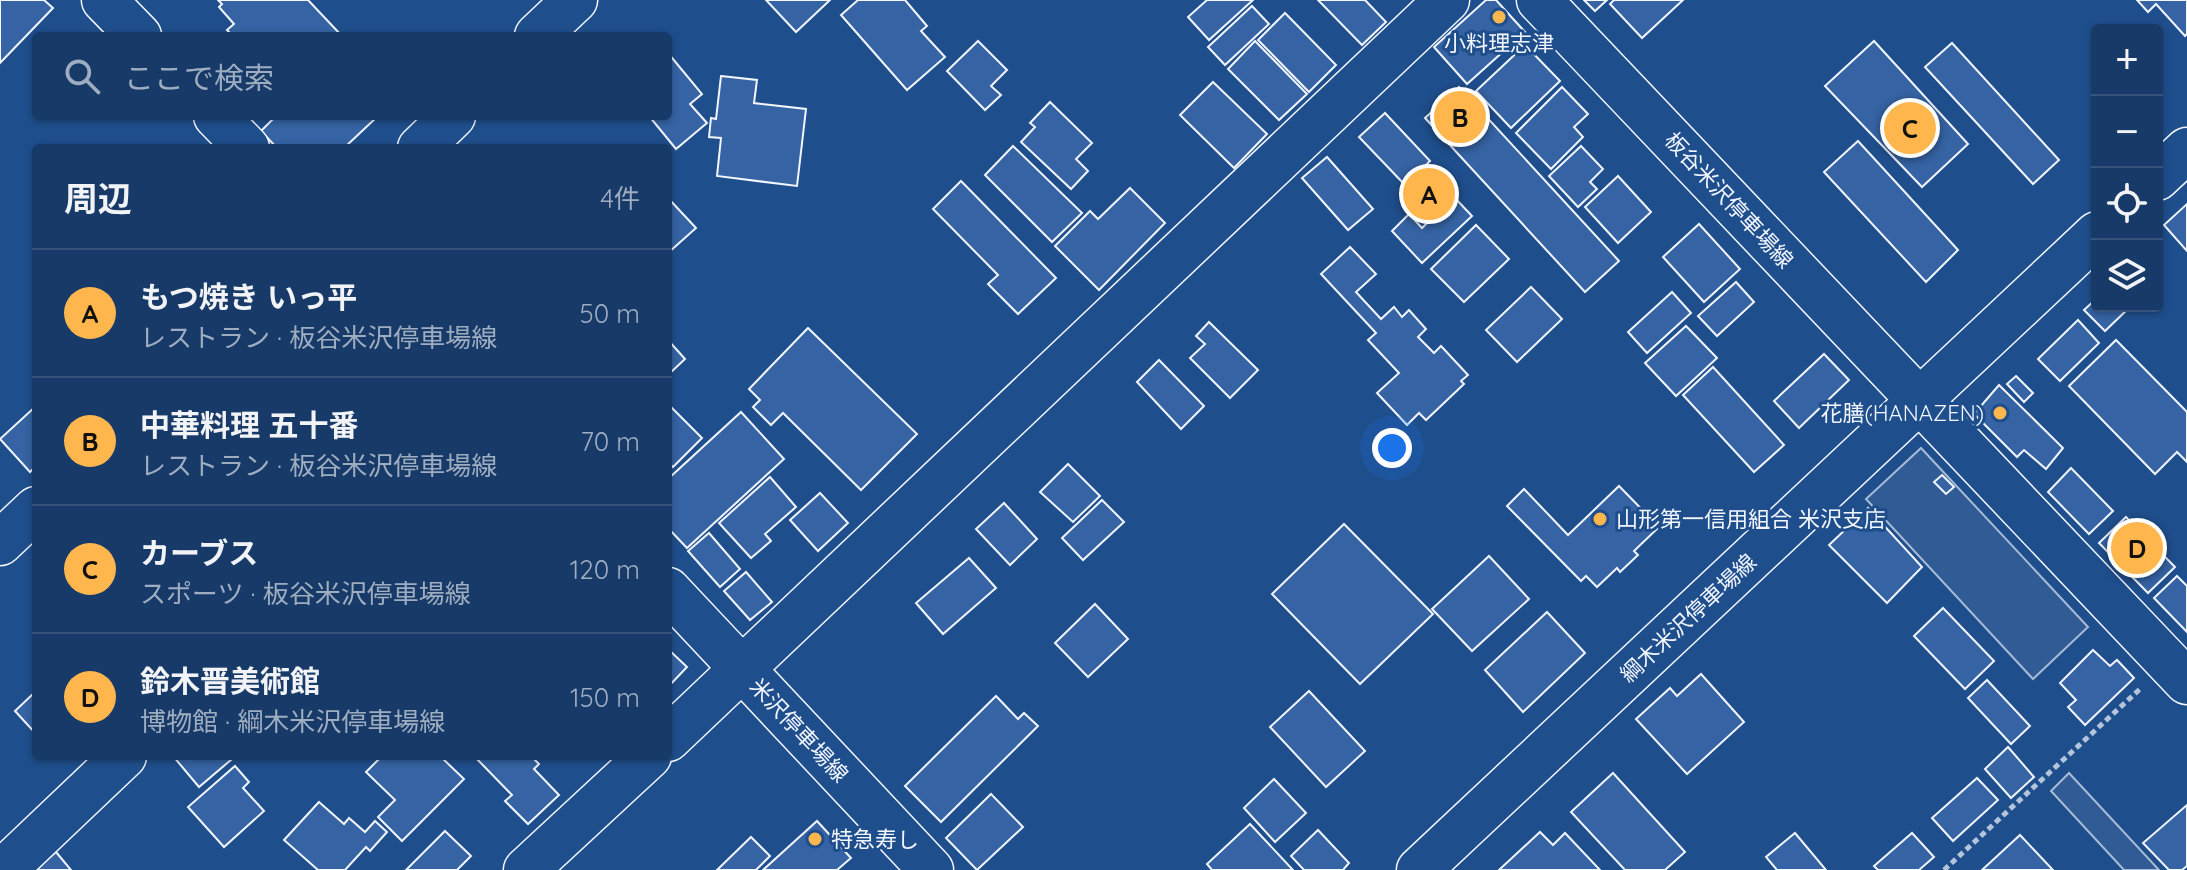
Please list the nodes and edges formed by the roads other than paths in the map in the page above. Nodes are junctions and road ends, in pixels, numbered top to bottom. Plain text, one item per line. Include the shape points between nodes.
1 (104, 0) edge
2 (575, 0) edge
3 (1447, 0) edge
4 (1539, 0) edge
5 (135, 32) edge
6 (541, 32) edge
7 (220, 120) edge
8 (449, 120) edge
9 (243, 144) edge
10 (424, 144) edge
11 (2187, 150) edge
12 (2163, 172) edge
13 (2091, 240) edge
14 (1919, 401) junction
15 (32, 513) edge
16 (0, 543) edge
17 (672, 594) edge
18 (743, 669) junction
19 (2178, 672) edge
20 (672, 735) edge
21 (120, 760) edge
22 (645, 760) edge
23 (4, 870) edge
24 (526, 870) edge
25 (931, 870) edge
26 (1419, 870) edge

1 - 5 main road
2 - 6 main road
3 - 18 main road
4 - 14 main road, 板谷米沢停車場線
7 - 9 main road
8 - 10 main road
11 - 12 main road
13 - 14 main road, 綱木米沢停車場線
14 - 19 main road
14 - 26 main road, 綱木米沢停車場線
15 - 16 main road
17 - 18 main road, 米沢停車場線
18 - 20 main road
18 - 25 main road, 米沢停車場線
21 - 23 main road
22 - 24 main road

